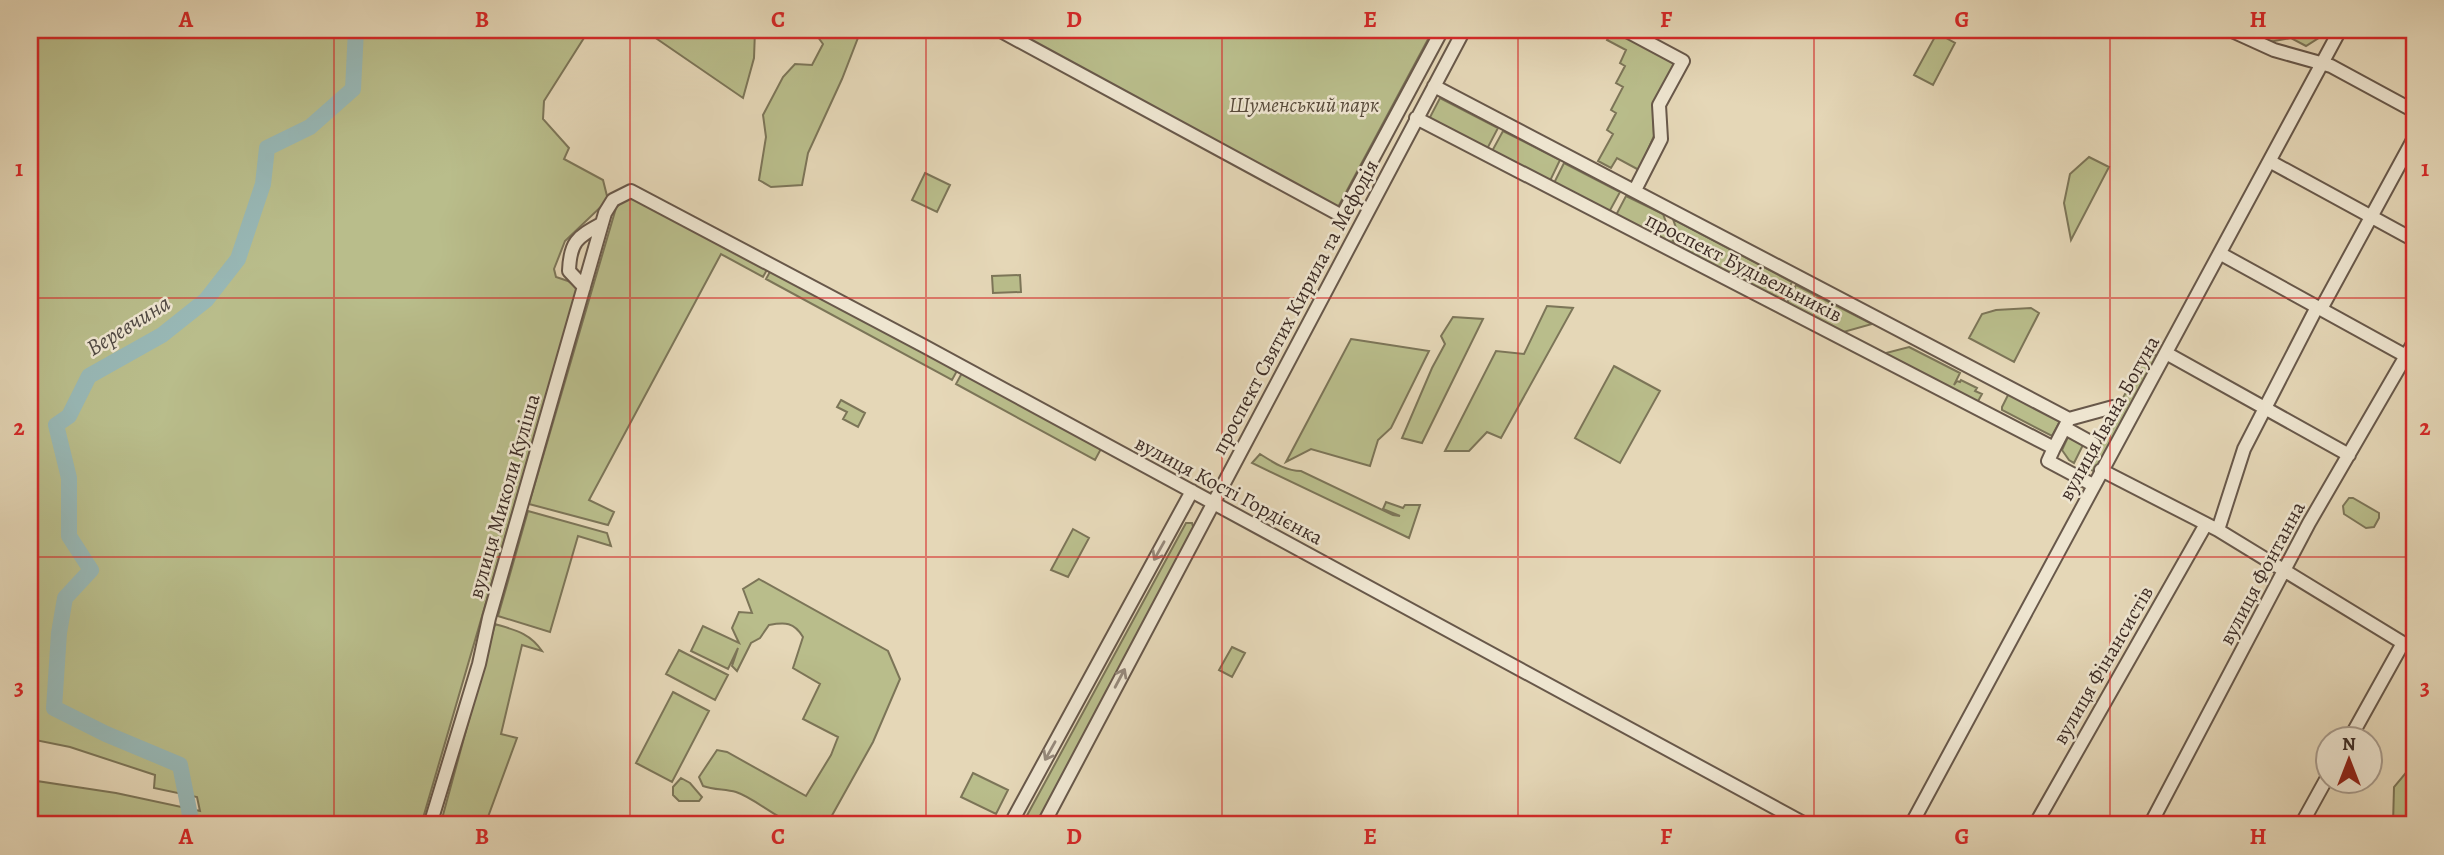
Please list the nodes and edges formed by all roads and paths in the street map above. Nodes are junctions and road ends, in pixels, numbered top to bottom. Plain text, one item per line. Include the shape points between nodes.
1 (999, 30) edge
2 (1442, 30) edge
3 (1464, 30) edge
4 (1625, 30) edge
5 (2230, 30) edge
6 (2340, 30) edge
7 (2321, 64) junction
8 (1434, 86) junction
9 (2414, 111) edge
10 (1416, 118) junction
11 (2414, 138) edge
12 (2271, 162) junction
13 (1635, 190) junction
14 (631, 191) joint
15 (2372, 217) junction
16 (601, 224) junction
17 (2414, 240) edge
18 (2221, 254) junction
19 (583, 287) junction
20 (2319, 308) junction
21 (2414, 342) edge
22 (2166, 353) junction
23 (2406, 356) junction
24 (2113, 407) dead end
25 (2263, 408) junction
26 (2067, 424) junction
27 (2094, 444) dead end
28 (2054, 448) junction
29 (2349, 455) junction
30 (2101, 470) junction
31 (2093, 485) junction
32 (1192, 491) junction
33 (1214, 504) junction
34 (2212, 527) junction
35 (2285, 571) junction
36 (2408, 645) edge
37 (2358, 726) edge
38 (2318, 796) edge
39 (430, 825) edge
40 (1010, 825) edge
41 (1043, 825) edge
42 (1807, 825) edge
43 (1911, 825) edge
44 (2035, 825) edge
45 (2150, 825) edge
46 (2301, 825) edge

1 - 2 street via 1342,216
3 - 8 street, проспект Святих Кирила та Мефодія
4 - 13 street via 1683,61 1659,105 1661,139
5 - 7 street
6 - 7 street, вулиця Івана Богуна
7 - 9 street
7 - 12 street, вулиця Івана Богуна
8 - 10 street, проспект Святих Кирила та Мефодія
8 - 13 street, проспект Будівельників
10 - 28 street, проспект Будівельників
10 - 33 street, проспект Святих Кирила та Мефодія
11 - 15 street, вулиця Фінансистів
12 - 15 street
12 - 18 street, вулиця Івана Богуна
13 - 26 street, проспект Будівельників
14 - 16 street, вулиця Миколи Куліша via 609,205
14 - 32 street, вулиця Кості Гордієнка
15 - 17 street
15 - 20 street, вулиця Фінансистів
16 - 19 street, вулиця Миколи Куліша
16 - 19 street via 580,235 570,252 569,271
18 - 20 street
18 - 22 street, вулиця Івана Богуна
19 - 39 street, вулиця Миколи Куліша
20 - 23 street
20 - 25 street, вулиця Фінансистів
21 - 23 street, вулиця Фонтанна
22 - 25 street
22 - 30 street, вулиця Івана Богуна
23 - 29 street, вулиця Фонтанна
24 - 26 street
25 - 29 street
25 - 34 street, вулиця Фінансистів
26 - 27 street, проспект Будівельників
26 - 28 street
28 - 31 street via 2048,461
29 - 35 street, вулиця Фонтанна
30 - 31 street, вулиця Івана Богуна
30 - 34 street
31 - 43 street, вулиця Івана Богуна
32 - 33 street, вулиця Кості Гордієнка
32 -> 40 street
41 -> 33 street, проспект Святих Кирила та Мефодія
33 - 42 street, вулиця Кості Гордієнка
34 - 35 street
34 - 44 street, вулиця Фінансистів
35 - 36 street
35 - 45 street, вулиця Фонтанна
36 - 37 street
38 - 46 street

